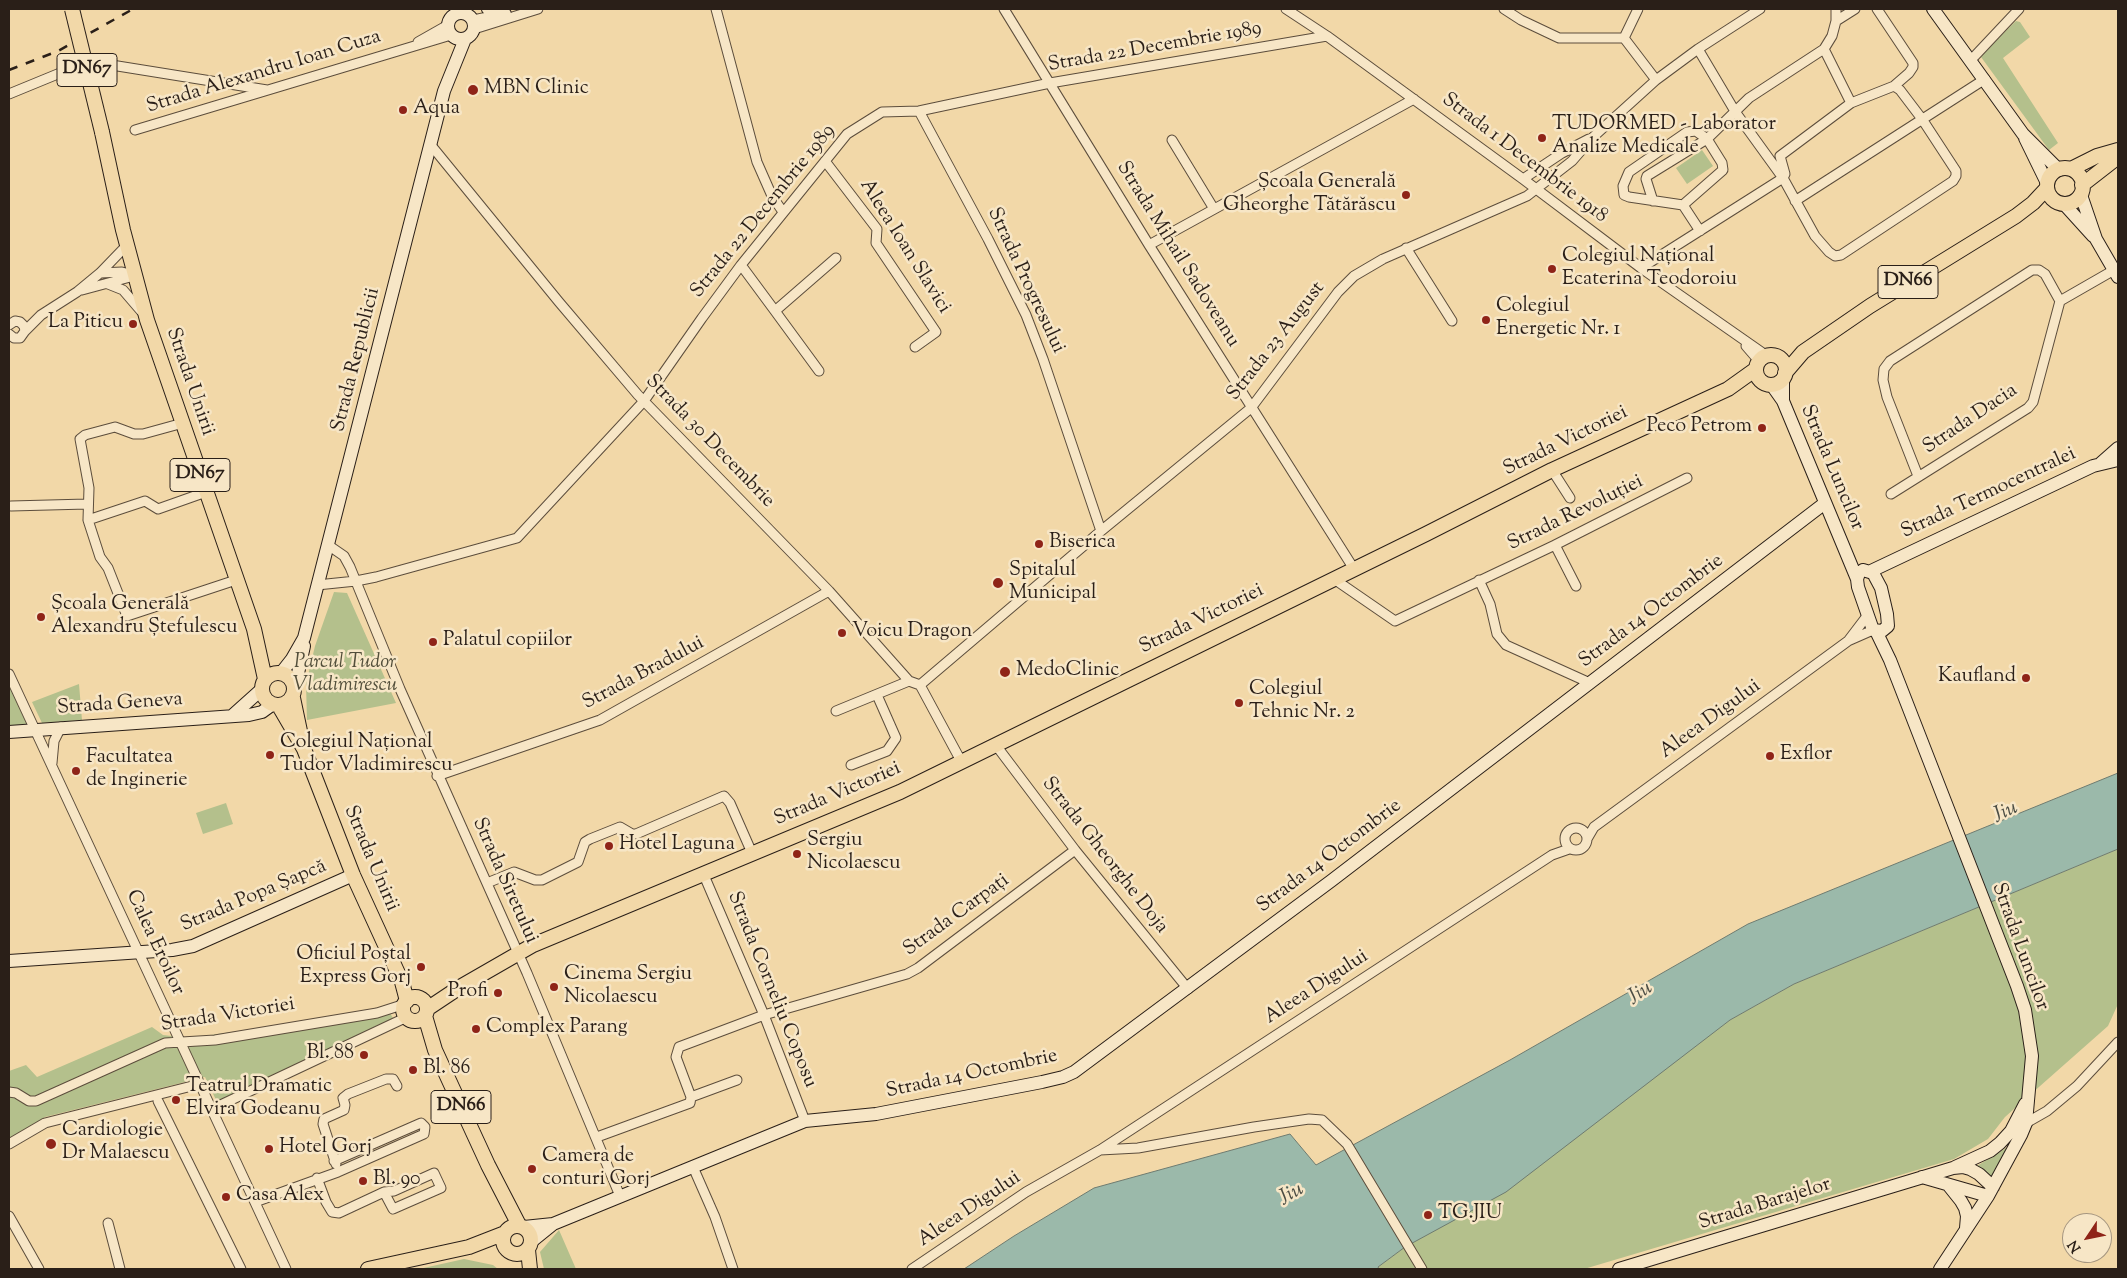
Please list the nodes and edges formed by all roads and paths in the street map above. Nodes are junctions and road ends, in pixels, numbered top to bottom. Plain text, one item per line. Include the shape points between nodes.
1 (72, 9) edge
2 (488, 9) edge
3 (538, 9) edge
4 (716, 9) edge
5 (1004, 9) edge
6 (1286, 9) edge
7 (1504, 9) edge
8 (1638, 9) edge
9 (1760, 9) edge
10 (1836, 9) edge
11 (1855, 9) edge
12 (1877, 9) edge
13 (1933, 9) edge
14 (2020, 9) edge
15 (505, 14) junction
16 (466, 16) edge
17 (518, 16) junction
18 (1836, 21) junction
19 (454, 34) junction
20 (1327, 36) junction
21 (1624, 38) junction
22 (1698, 49) junction
23 (1824, 49) junction
24 (1971, 60) junction
25 (1985, 79) junction
26 (1656, 80) junction
27 (1050, 84) junction
28 (1894, 86) junction
29 (270, 90) junction
30 (9, 94) edge
31 (1414, 99) junction
32 (1851, 103) junction
33 (920, 112) junction
34 (1736, 113) junction
35 (1922, 119) junction
36 (135, 130) dead end
37 (2023, 134) junction
38 (1592, 138) junction
39 (1172, 140) dead end
40 (1707, 140) junction
41 (430, 144) junction
42 (2118, 150) edge
43 (2118, 157) edge
44 (825, 160) junction
45 (2065, 169) junction
46 (1783, 178) junction
47 (1524, 179) junction
48 (2047, 185) junction
49 (1537, 189) junction
50 (2082, 190) junction
51 (1653, 201) junction
52 (1794, 201) junction
53 (2059, 203) junction
54 (1683, 205) junction
55 (1214, 209) junction
56 (782, 212) junction
57 (2016, 216) junction
58 (1700, 231) junction
59 (2096, 239) junction
60 (127, 246) junction
61 (1149, 246) junction
62 (1406, 248) junction
63 (836, 258) dead end
64 (742, 265) junction
65 (1641, 268) junction
66 (100, 273) junction
67 (2116, 274) edge
68 (134, 276) junction
69 (105, 283) junction
70 (77, 292) junction
71 (2060, 301) junction
72 (775, 311) junction
73 (41, 315) junction
74 (147, 320) junction
75 (1452, 321) dead end
76 (12, 322) edge
77 (25, 331) junction
78 (11, 339) edge
79 (915, 347) dead end
80 (1802, 352) junction
81 (1764, 364) junction
82 (819, 371) dead end
83 (1780, 379) junction
84 (644, 401) junction
85 (1252, 408) junction
86 (183, 423) junction
87 (2118, 448) edge
88 (2118, 460) edge
89 (2101, 463) junction
90 (1552, 470) junction
91 (1918, 476) junction
92 (1687, 478) dead end
93 (206, 492) junction
94 (1892, 494) dead end
95 (1570, 498) dead end
96 (1825, 503) junction
97 (88, 504) junction
98 (11, 506) dead end
99 (88, 520) junction
100 (1101, 530) junction
101 (328, 545) junction
102 (1555, 545) junction
103 (1894, 560) junction
104 (1354, 569) junction
105 (1864, 574) junction
106 (1334, 578) junction
107 (236, 580) junction
108 (1479, 580) junction
109 (356, 581) junction
110 (318, 585) junction
111 (1576, 586) dead end
112 (1881, 588) junction
113 (830, 591) junction
114 (1867, 616) junction
115 (1888, 626) junction
116 (1874, 631) junction
117 (304, 638) junction
118 (1848, 641) junction
119 (1890, 660) junction
120 (9, 674) edge
121 (271, 678) junction
122 (909, 681) junction
123 (1590, 682) junction
124 (920, 685) junction
125 (294, 692) junction
126 (877, 695) junction
127 (276, 705) junction
128 (836, 711) dead end
129 (234, 715) junction
130 (61, 728) junction
131 (35, 730) junction
132 (9, 732) edge
133 (995, 744) junction
134 (304, 749) junction
135 (961, 761) junction
136 (852, 765) dead end
137 (52, 768) junction
138 (437, 776) junction
139 (1576, 827) junction
140 (1594, 827) junction
141 (1564, 838) junction
142 (1587, 839) junction
143 (1570, 849) junction
144 (1075, 850) junction
145 (752, 853) junction
146 (1552, 855) junction
147 (703, 873) junction
148 (353, 875) junction
149 (487, 883) junction
150 (138, 952) junction
151 (518, 954) junction
152 (9, 961) edge
153 (1188, 989) junction
154 (415, 1008) junction
155 (764, 1015) junction
156 (180, 1040) junction
157 (2118, 1042) edge
158 (737, 1080) dead end
159 (200, 1084) junction
160 (397, 1086) dead end
161 (9, 1092) edge
162 (2030, 1093) junction
163 (691, 1097) junction
164 (158, 1101) dead end
165 (212, 1109) junction
166 (805, 1121) junction
167 (2026, 1122) junction
168 (597, 1137) junction
169 (9, 1144) edge
170 (1100, 1150) junction
171 (334, 1160) junction
172 (693, 1167) junction
173 (1953, 1168) junction
174 (338, 1172) junction
175 (317, 1178) junction
176 (1922, 1178) junction
177 (1949, 1186) junction
178 (384, 1192) junction
179 (1990, 1192) junction
180 (620, 1196) junction
181 (255, 1202) junction
182 (9, 1216) edge
183 (108, 1224) dead end
184 (553, 1224) junction
185 (514, 1228) junction
186 (1966, 1230) junction
187 (530, 1246) junction
188 (469, 1248) junction
189 (509, 1251) junction
190 (39, 1269) edge
191 (120, 1269) edge
192 (241, 1269) edge
193 (286, 1269) edge
194 (368, 1269) edge
195 (521, 1269) edge
196 (530, 1269) edge
197 (733, 1269) edge
198 (912, 1269) edge
199 (1422, 1269) edge
200 (1619, 1269) edge
201 (1940, 1269) edge

1 - 60 main road, Strada Unirii / DN67, bridge
2 - 15 main road
3 - 17 street
4 - 56 street via 757,162
5 - 27 street, Strada Mihail Sadoveanu
6 - 20 street, Strada 1 Decembrie 1918
7 - 21 street via 1559,38
8 - 21 street
9 - 22 street, Strada 23 August
10 - 18 street
11 - 18 street
12 - 28 street via 1913,67
13 - 24 main road
14 - 24 street
15 - 16 street
15 - 17 street
16 - 17 street
16 - 19 main road, Strada Republicii via 452,17
16 - 19 main road via 469,37
18 - 23 street
19 - 29 street, Strada Alexandru Ioan Cuza
19 - 41 main road, Strada Republicii
20 - 27 street, Strada 22 Decembrie 1989
20 - 31 street, Strada 1 Decembrie 1918
21 - 26 street
22 - 26 street, Strada 23 August
22 - 34 street
23 - 32 street
23 - 34 street via 1761,89
24 - 25 main road
25 - 35 street
25 - 37 main road
26 - 38 street, Strada 23 August
27 - 33 street, Strada 22 Decembrie 1989
27 - 61 street, Strada Mihail Sadoveanu
28 - 32 street
28 - 35 street
29 - 30 street via 99,63 72,66
29 - 36 street, Strada Alexandru Ioan Cuza
31 - 47 street, Strada 1 Decembrie 1918
31 - 55 street
32 - 46 street via 1780,156 1785,174
33 - 44 street, Strada 22 Decembrie 1989 via 882,112 848,134
33 - 100 street, Strada Progresului via 1026,315
34 - 40 street
34 - 46 street
35 - 52 street
35 - 52 street via 1956,171 1956,176 1842,255 1835,256 1829,252
37 - 45 main road
37 - 48 main road
38 - 47 street, Strada 23 August via 1562,153
38 - 49 street, Strada 23 August via 1572,161
39 - 55 street
40 - 51 street via 1647,176
40 - 51 street via 1696,131 1687,132 1628,172 1623,186 1624,195
40 - 54 street via 1723,170
41 - 84 street, Strada 30 Decembrie
41 - 101 main road, Strada Republicii
42 - 45 main road, Strada Victoriei
43 - 50 main road, Strada Victoriei
44 - 56 street, Strada 22 Decembrie 1989
44 - 79 street, Aleea Ioan Slavici via 877,229 876,243 936,332
45 - 48 main road, Strada Victoriei via 2052,175
45 - 50 main road via 2079,175
46 - 52 street
46 - 58 street
47 - 49 street, Strada 1 Decembrie 1918
48 - 53 main road via 2049,195
48 - 57 main road, Strada Victoriei / DN66 via 2033,203
49 - 62 street, Strada 23 August via 1519,200
49 - 65 street, Strada 1 Decembrie 1918
50 - 53 main road, Strada Victoriei via 2073,202
50 - 59 main road
51 - 54 street
53 - 57 main road, Strada Victoriei / DN66
53 - 59 main road
54 - 58 street
55 - 61 street
56 - 64 street, Strada 22 Decembrie 1989
57 - 80 main road, Strada Victoriei / DN66
58 - 65 street
59 - 67 main road
60 - 66 street
60 - 68 main road, Strada Unirii / DN67
61 - 85 street, Strada Mihail Sadoveanu
62 - 75 street
62 - 85 street, Strada 23 August via 1347,282
63 - 72 street
64 - 72 street
64 - 84 street, Strada 22 Decembrie 1989
65 - 81 street, Strada 1 Decembrie 1918 via 1740,338
66 - 68 street via 122,272
66 - 70 street
67 - 71 street
68 - 69 street
68 - 74 main road, Strada Unirii / DN67
69 - 70 street
69 - 74 street via 115,285 130,296
70 - 73 street
71 - 91 street, Strada Dacia via 2033,402
71 - 91 street via 2045,274 2032,270 1902,352 1884,368 1887,397
72 - 82 street
73 - 76 street
73 - 77 street
74 - 86 main road, Strada Unirii / DN67
76 - 77 street via 24,326
77 - 78 street via 22,336
80 - 81 main road, Strada Victoriei / DN66
80 - 83 main road, Strada Victoriei / DN66
81 - 83 main road via 1762,381
81 - 83 main road via 1784,364
81 - 90 main road, Strada Victoriei / DN66 via 1740,381
83 - 96 main road, Strada Luncilor via 1782,401
84 - 109 street, Strada 22 Decembrie 1989 via 517,538
84 - 113 street, Strada 30 Decembrie
85 - 100 street, Strada 23 August
85 - 104 street, Strada Mihail Sadoveanu
86 - 93 main road, Strada Unirii / DN67
86 - 97 street via 142,434 115,427 85,435 80,440 90,488
87 - 89 main road, Strada Termocentralei
88 - 89 main road, Strada Termocentralei
89 - 103 main road, Strada Termocentralei
90 - 95 street
90 - 104 main road, Strada Victoriei / DN66
91 - 94 street, Strada Dacia
92 - 102 street, Strada Revoluției
93 - 99 street via 158,509 145,501
93 - 107 main road, Strada Unirii / DN67
96 - 105 main road, Strada Luncilor via 1845,550
96 - 123 main road, Strada 14 Octombrie
97 - 98 street
97 - 99 street
99 - 107 street via 100,557 108,568 127,616
100 - 124 street, Strada 23 August
101 - 109 street via 344,556
101 - 110 main road, Strada Republicii
102 - 108 street, Strada Revoluției
102 - 111 street
103 - 105 main road, Strada Termocentralei
103 - 112 main road, Strada Termocentralei via 1882,577
104 - 106 main road, Strada Victoriei / DN66
105 - 112 main road, Strada Luncilor
105 - 114 main road, Strada Luncilor
106 - 108 street, Strada Revoluției via 1395,621
106 - 133 main road, Strada Victoriei / DN66
107 - 121 main road, Strada Unirii / DN67
108 - 123 street via 1490,604 1497,634 1506,646
109 - 110 street, Strada 22 Decembrie 1989
109 - 138 street, Strada Siretului
110 - 117 main road, Strada Republicii
112 - 115 main road, Strada Luncilor
113 - 122 street, Strada 30 Decembrie
113 - 138 street, Strada Bradului via 605,718
114 - 116 main road, Strada Luncilor
114 - 118 street, Aleea Digului
115 - 116 main road via 1882,631
115 - 119 main road, Strada Luncilor
116 - 118 street, Aleea Digului
116 - 119 main road, Strada Luncilor
117 - 121 main road, Strada Republicii via 292,659
117 - 125 main road, Strada Republicii
118 - 140 street, Aleea Digului
119 - 162 main road, Strada Luncilor via 2025,1010 2032,1056
120 - 131 street, Calea Eroilor
121 - 125 main road, Strada Unirii via 290,677
121 - 127 main road, Strada Unirii via 265,698
121 - 129 main road
122 - 124 street, Strada 30 Decembrie
122 - 126 street
123 - 153 main road, Strada 14 Octombrie
124 - 135 street
125 - 127 main road via 289,702
125 - 134 main road, Strada Unirii
126 - 128 street
126 - 136 street via 896,738 887,750
127 - 129 main road, Strada Geneva via 256,714
127 - 134 main road, Strada Unirii
129 - 130 main road, Strada Geneva
130 - 131 main road, Strada Geneva
130 - 137 street, Calea Eroilor via 54,741
131 - 132 main road, Strada Geneva
131 - 137 street, Calea Eroilor
133 - 135 main road, Strada Victoriei / DN66
133 - 144 street, Strada Gheorghe Doja
134 - 148 main road, Strada Unirii
135 - 145 main road, Strada Victoriei / DN66 via 871,805
137 - 150 street, Calea Eroilor
138 - 149 street, Strada Siretului
139 - 140 street
139 - 141 street via 1570,828
139 - 142 street via 1582,828
140 - 142 street, Aleea Digului
141 - 143 street
141 - 146 street, Aleea Digului
142 - 143 street via 1581,849
143 - 146 street, Aleea Digului
144 - 153 street, Strada Gheorghe Doja
144 - 155 street, Strada Carpați via 907,974
145 - 147 main road, Strada Victoriei / DN66
145 - 149 street via 724,796 636,834 620,827 590,839 585,842 578,862 542,880 514,872
146 - 170 street, Aleea Digului
147 - 151 main road, Strada Victoriei / DN66 via 568,929
147 - 155 street, Strada Corneliu Coposu
148 - 150 main road, Strada Popa Șapcă via 203,943 172,950
148 - 154 main road, Strada Unirii
149 - 151 street, Strada Siretului
150 - 152 main road, Strada Popa Șapcă
150 - 156 street, Calea Eroilor
151 - 154 main road, Strada Victoriei / DN66
151 - 168 street, Strada Siretului
153 - 166 main road, Strada 14 Octombrie via 1084,1066 1063,1077 876,1114
154 - 156 street, Strada Victoriei via 203,1042
154 - 165 street, Strada Victoriei
154 - 185 main road, Strada Unirii / DN66
155 - 163 street, Strada Carpați via 679,1047 676,1056
155 - 166 street, Strada Corneliu Coposu
156 - 159 street, Calea Eroilor
156 - 161 street, Strada Victoriei via 165,1042 36,1101
157 - 167 street via 2077,1086 2047,1111
158 - 163 street
159 - 165 street, Calea Eroilor
159 - 169 street via 45,1123
160 - 171 street via 394,1080 386,1080 348,1094 343,1098 344,1110 324,1119
162 - 167 main road, Strada Luncilor
162 - 173 main road via 2011,1131 2000,1143
163 - 168 street via 686,1105
164 - 192 street
165 - 181 street, Calea Eroilor
166 - 172 main road, Strada 14 Octombrie
167 - 179 main road, Strada Luncilor
168 - 180 street, Strada Siretului
170 - 198 street, Aleea Digului via 1026,1192
170 - 199 street, Aleea Digului via 1138,1148 1309,1119 1322,1120 1346,1144
171 - 174 street
171 - 174 street via 421,1122 425,1127 424,1134
172 - 180 main road, Strada 14 Octombrie
172 - 197 street
173 - 176 main road, Strada Barajelor
173 - 179 main road, Strada Barajelor via 1963,1167 1979,1174
174 - 175 street
175 - 178 street via 332,1212 339,1213
175 - 181 street
176 - 177 main road
176 - 200 main road, Strada Barajelor
177 - 179 main road
177 - 186 main road via 1965,1208
178 - 178 street via 394,1191 434,1172 441,1188 392,1209
179 - 186 main road, Strada Luncilor
180 - 184 main road, Strada 14 Octombrie
181 - 193 street, Calea Eroilor
182 - 190 street
183 - 191 street
184 - 185 main road
184 - 187 main road
185 - 187 main road, Strada Unirii via 528,1231
185 - 188 main road
185 - 189 main road, Strada Unirii via 503,1238
186 - 201 main road, Strada Luncilor
187 - 189 main road via 517,1254
187 - 196 main road, Strada Unirii
188 - 189 main road
188 - 194 main road
189 - 195 main road, Strada Unirii

